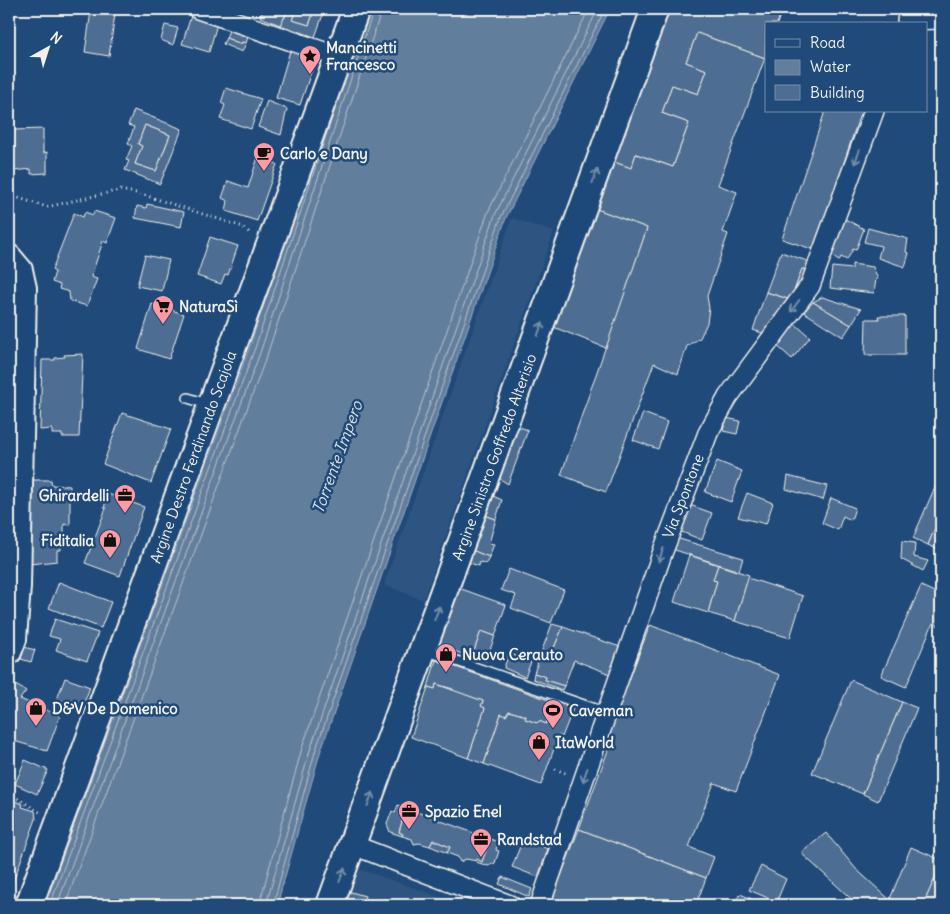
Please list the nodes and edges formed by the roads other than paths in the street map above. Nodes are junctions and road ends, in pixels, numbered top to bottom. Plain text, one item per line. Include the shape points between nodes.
1 (198, 9) edge
2 (356, 9) edge
3 (655, 9) edge
4 (909, 18) edge
5 (941, 19) edge
6 (339, 57) junction
7 (874, 112) edge
8 (9, 257) edge
9 (188, 398) dead end
10 (212, 406) junction
11 (424, 649) junction
12 (9, 652) edge
13 (607, 713) junction
14 (353, 844) junction
15 (28, 905) edge
16 (330, 905) edge
17 (510, 905) edge
18 (540, 905) edge

1 - 6 street
2 - 6 main road, Argine Destro Ferdinando Scajola
11 -> 3 main road, Argine Sinistro Goffredo Alterisio
4 - 5 street
6 - 10 main road, Argine Destro Ferdinando Scajola
7 -> 13 street, Via Spontone via 810,286 728,397 708,432
8 - 12 street via 20,270 24,288 18,587 14,639
9 - 10 lane
10 - 15 main road, Argine Destro Ferdinando Scajola
11 - 13 lane
14 -> 11 main road, Argine Sinistro Goffredo Alterisio
13 -> 18 street, Via Spontone
16 -> 14 main road, Argine Sinistro Goffredo Alterisio
14 - 17 street

